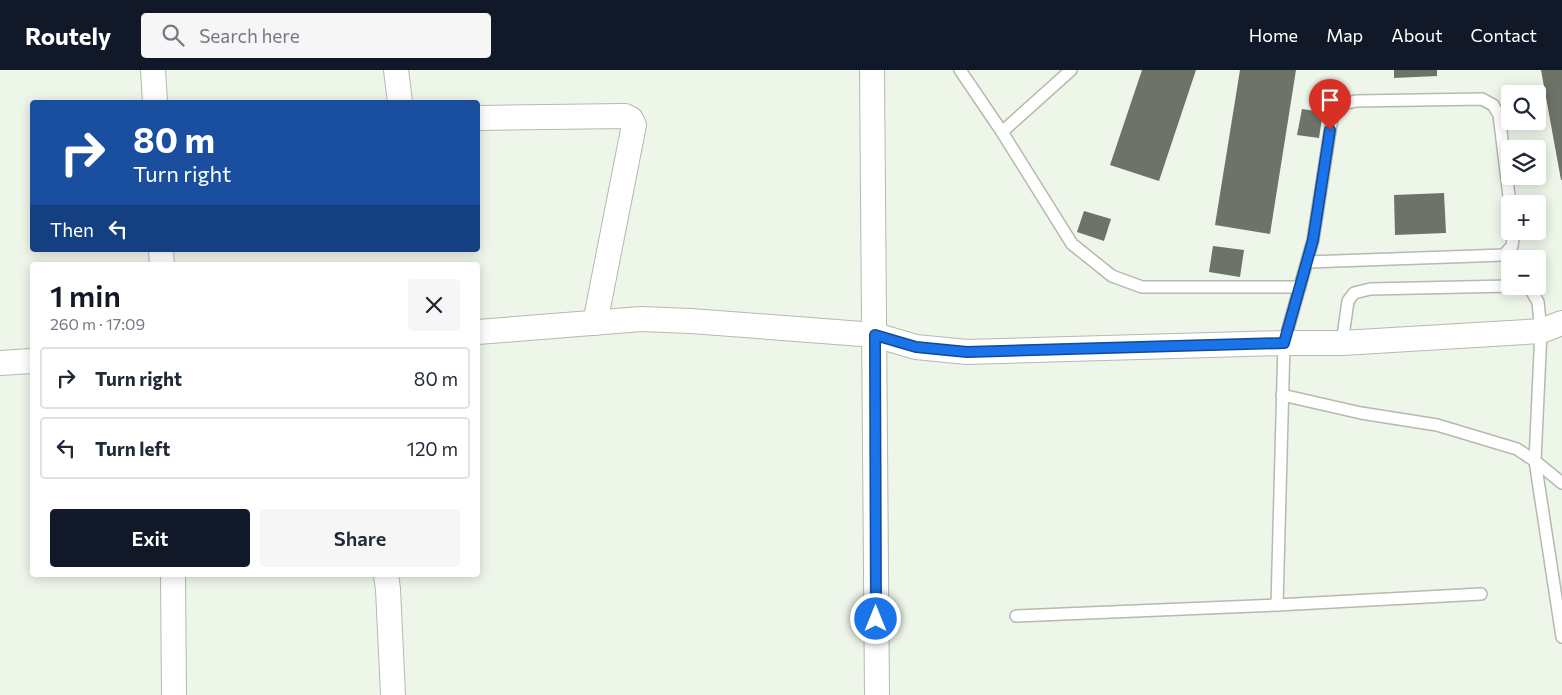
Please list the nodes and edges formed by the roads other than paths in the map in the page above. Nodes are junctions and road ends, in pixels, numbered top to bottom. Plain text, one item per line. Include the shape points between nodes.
1 (154, 70) edge
2 (396, 70) edge
3 (872, 70) edge
4 (960, 70) edge
5 (1071, 70) edge
6 (155, 100) edge
7 (400, 100) edge
8 (480, 118) edge
9 (1002, 132) junction
10 (1509, 195) edge
11 (1513, 240) edge
12 (1308, 262) junction
13 (1501, 286) edge
14 (1300, 287) junction
15 (1534, 295) edge
16 (595, 322) junction
17 (1551, 327) edge
18 (480, 332) edge
19 (875, 335) junction
20 (1284, 343) junction
21 (1342, 343) junction
22 (30, 361) edge
23 (0, 363) edge
24 (1282, 395) junction
25 (1535, 461) junction
26 (1562, 483) edge
27 (173, 577) edge
28 (386, 577) edge
29 (1481, 594) dead end
30 (1277, 605) junction
31 (1016, 616) dead end
32 (1562, 637) edge
33 (174, 695) edge
34 (393, 695) edge
35 (877, 695) edge

1 - 6 street
2 - 7 street
3 - 19 street
4 - 9 lane
5 - 9 lane
8 - 16 street via 625,116 631,119 634,125
9 - 14 lane via 1072,244 1112,276 1142,287
10 - 12 lane via 1499,115 1493,104 1482,99 1356,100 1339,105 1333,112
11 - 12 lane via 1504,255
12 - 14 lane
13 - 21 lane via 1370,289 1354,293 1348,300
14 - 20 lane
15 - 17 lane
16 - 18 street
16 - 19 street via 692,321
17 - 21 street
17 - 25 lane
19 - 20 street via 916,347 967,352
19 - 35 street
20 - 21 street
20 - 24 lane
22 - 23 street
24 - 25 lane via 1361,413 1437,425 1517,449
24 - 30 lane
25 - 26 lane
25 - 32 lane
27 - 33 street
28 - 34 street
29 - 30 lane
30 - 31 lane

